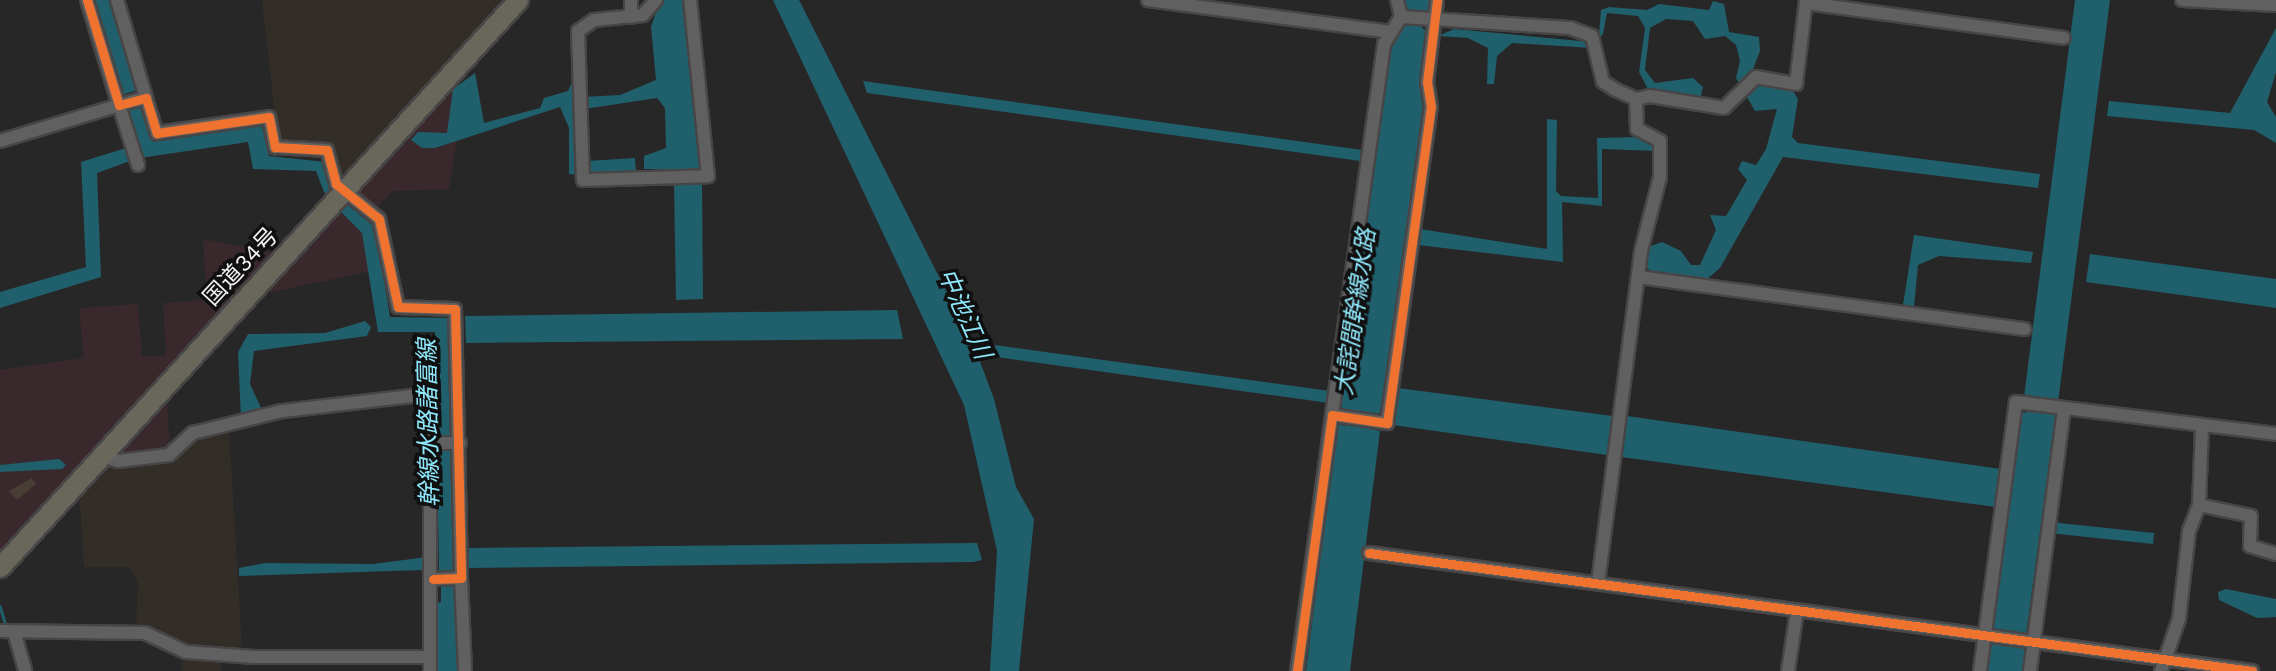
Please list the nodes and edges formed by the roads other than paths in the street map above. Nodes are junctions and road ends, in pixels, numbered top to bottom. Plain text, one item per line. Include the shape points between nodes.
1 (87, 0) edge
2 (117, 0) edge
3 (519, 0) edge
4 (631, 0) edge
5 (656, 0) edge
6 (690, 0) edge
7 (1148, 0) edge
8 (1397, 0) edge
9 (1437, 0) edge
10 (2182, 0) edge
11 (1806, 2) edge
12 (2276, 5) edge
13 (631, 17) junction
14 (1401, 17) junction
15 (1430, 21) junction
16 (1391, 32) junction
17 (2064, 38) dead end
18 (1636, 99) junction
19 (132, 102) junction
20 (0, 141) edge
21 (138, 165) dead end
22 (345, 190) junction
23 (1639, 277) junction
24 (2025, 329) dead end
25 (2064, 409) junction
26 (1338, 416) junction
27 (2202, 426) junction
28 (2276, 434) edge
29 (446, 443) junction
30 (102, 456) junction
31 (2199, 505) junction
32 (7, 547) edge
33 (1369, 554) dead end
34 (2276, 554) edge
35 (0, 567) edge
36 (448, 579) junction
37 (1598, 583) junction
38 (1797, 611) junction
39 (0, 631) edge
40 (15, 635) junction
41 (1985, 636) junction
42 (2034, 643) junction
43 (254, 657) junction
44 (430, 657) junction
45 (374, 664) edge
46 (2163, 666) edge
47 (25, 671) edge
48 (253, 671) edge
49 (430, 671) edge
50 (465, 671) edge
51 (1297, 671) edge
52 (1788, 671) edge
53 (1980, 671) edge
54 (2030, 671) edge
55 (2252, 671) edge

1 - 19 street
2 - 19 street
3 - 22 highway, 国道34号
4 - 13 street
5 - 13 street via 651,11
6 - 13 street via 708,176 583,180 578,31 586,23
7 - 16 street
8 - 14 street
9 - 15 street
10 - 12 street
11 - 17 street
11 - 18 street via 1796,84 1756,77 1724,108 1650,96
14 - 15 street
14 - 16 street
15 - 18 street via 1570,28 1592,36 1603,82
15 - 26 street via 1427,82 1431,107 1387,423
16 - 26 street via 1384,44
18 - 23 street via 1637,129 1660,141 1660,177
19 - 20 street
19 - 21 street
19 - 22 street via 156,133 269,117 275,147 327,150 336,184
22 - 29 street via 379,219 398,307 455,309
22 - 30 highway, 国道34号
23 - 24 street
23 - 37 street
25 - 27 street
25 - 41 street via 2016,402
25 - 42 street
26 - 51 street
27 - 28 street
27 - 31 street
29 - 30 street via 430,394 282,411 193,433 169,455 118,461
29 - 36 street via 462,557
29 - 36 street via 433,561
30 - 32 highway, 国道34号
31 - 34 street via 2251,516 2250,545
31 - 46 street via 2189,531 2179,619
32 - 35 highway, 国道34号
33 - 37 street
36 - 44 street
36 - 50 street
37 - 38 street
38 - 41 street
38 - 52 street
39 - 40 street
40 - 43 street via 145,634 186,652
40 - 47 street
41 - 42 street
41 - 53 street
42 - 46 street
42 - 54 street
43 - 45 street
43 - 48 street
44 - 45 street
44 - 49 street
46 - 55 street

